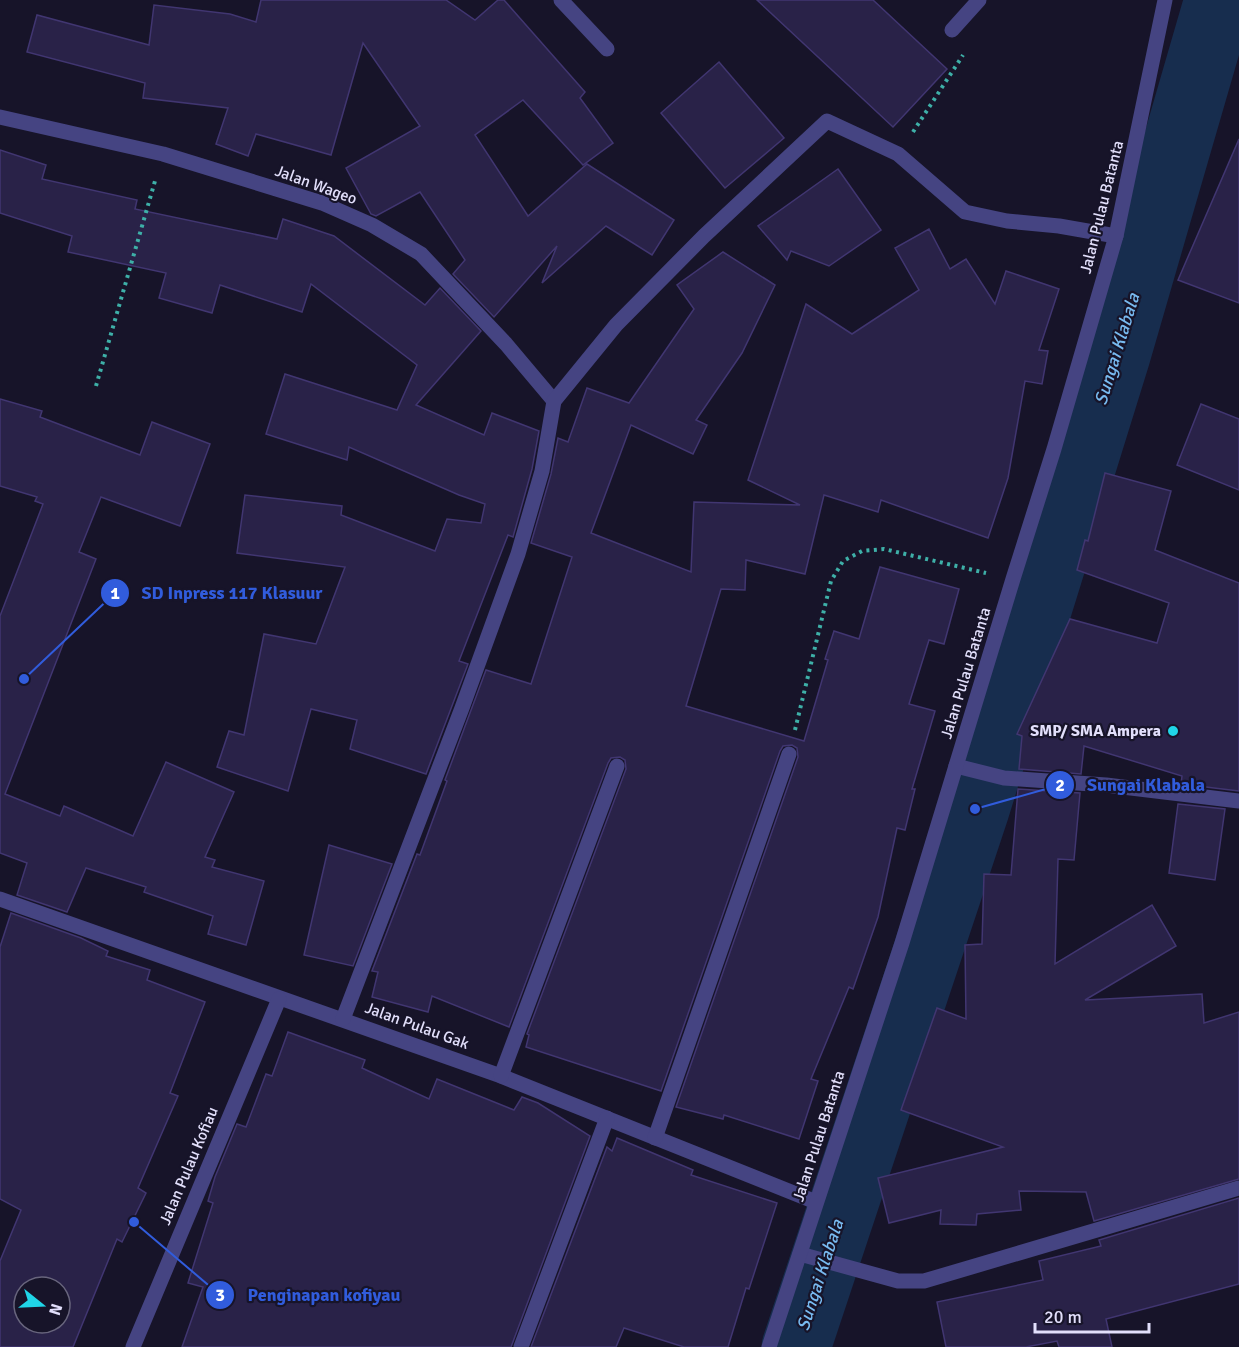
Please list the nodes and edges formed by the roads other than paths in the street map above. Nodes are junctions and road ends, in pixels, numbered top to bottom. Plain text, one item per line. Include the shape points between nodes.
1 (561, 0) edge
2 (979, 0) edge
3 (1165, 0) edge
4 (952, 30) road end
5 (607, 49) dead end
6 (0, 117) edge
7 (1116, 236) junction
8 (554, 401) junction
9 (789, 754) road end
10 (617, 766) dead end
11 (956, 766) junction
12 (1239, 801) edge
13 (0, 899) edge
14 (279, 999) junction
15 (343, 1018) junction
16 (501, 1076) junction
17 (607, 1118) junction
18 (655, 1138) junction
19 (1239, 1188) edge
20 (816, 1202) junction
21 (800, 1254) junction
22 (133, 1347) edge
23 (521, 1347) edge
24 (769, 1347) edge

1 - 5 street
2 - 4 street
3 - 7 street, Jalan Pulau Batanta
6 - 8 street, Jalan Wageo via 163,154 322,203 372,225 421,254
7 - 8 street via 965,212 898,154 827,121 616,325
7 - 11 street, Jalan Pulau Batanta
8 - 15 street via 542,471 518,554
9 - 18 street
10 - 16 street
11 - 12 street via 1004,778
11 - 20 street, Jalan Pulau Batanta
13 - 14 street, Jalan Pulau Gak
14 - 15 street, Jalan Pulau Gak
14 - 22 street, Jalan Pulau Kofiau
15 - 16 street, Jalan Pulau Gak
16 - 17 street, Jalan Pulau Gak
17 - 18 street, Jalan Pulau Gak
17 - 23 street
18 - 20 street, Jalan Pulau Gak
19 - 21 street via 924,1281 898,1281
20 - 21 street, Jalan Pulau Batanta
21 - 24 street, Jalan Pulau Batanta

